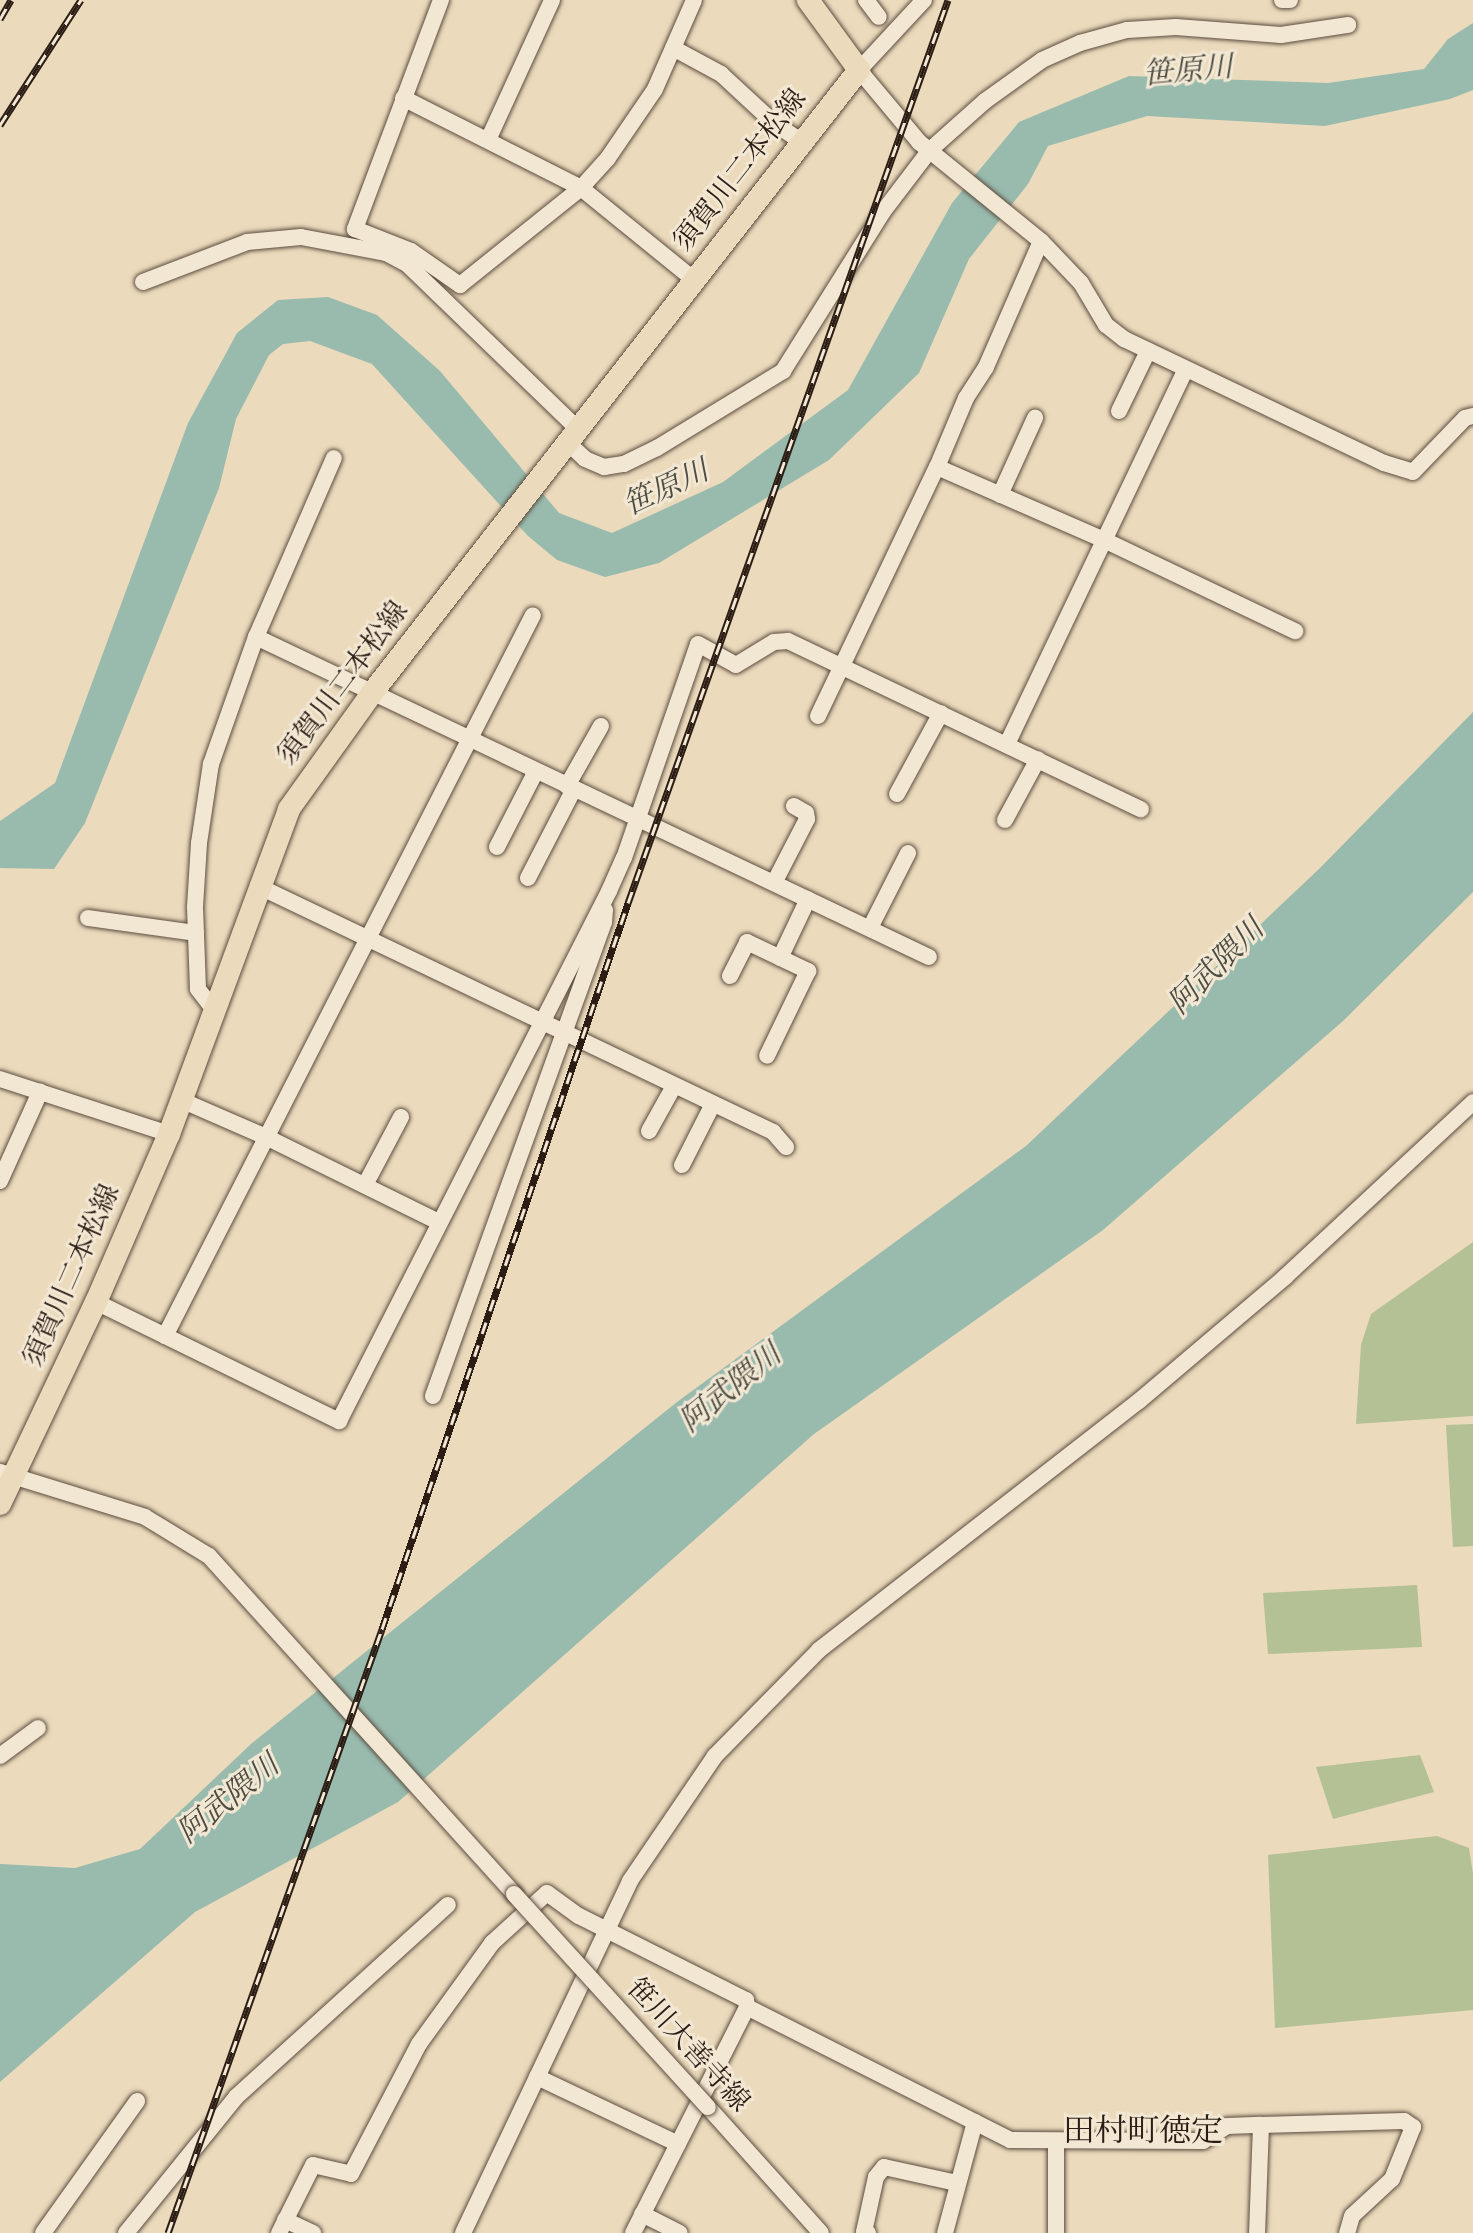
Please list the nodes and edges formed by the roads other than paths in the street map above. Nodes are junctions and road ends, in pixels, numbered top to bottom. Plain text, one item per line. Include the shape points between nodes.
1 (441, 0) edge
2 (552, 0) edge
3 (694, 0) edge
4 (808, 0) edge
5 (866, 0) edge
6 (1282, 0) edge
7 (1290, 0) edge
8 (923, 1) edge
9 (879, 17) dead end
10 (1348, 25) dead end
11 (673, 48) junction
12 (859, 70) junction
13 (403, 98) junction
14 (488, 140) junction
15 (802, 142) junction
16 (932, 153) junction
17 (581, 188) junction
18 (1038, 239) junction
19 (693, 279) junction
20 (143, 282) dead end
21 (1148, 351) junction
22 (1185, 370) junction
23 (993, 376) dead end
24 (1119, 411) dead end
25 (1473, 416) edge
26 (1035, 418) dead end
27 (956, 420) junction
28 (569, 441) junction
29 (334, 458) dead end
30 (937, 467) junction
31 (1000, 495) junction
32 (1104, 540) junction
33 (533, 615) dead end
34 (1295, 631) dead end
35 (256, 637) junction
36 (841, 666) junction
37 (372, 693) junction
38 (941, 713) junction
39 (818, 716) dead end
40 (601, 726) dead end
41 (469, 739) junction
42 (1007, 744) junction
43 (1038, 759) junction
44 (536, 771) junction
45 (571, 787) junction
46 (897, 794) dead end
47 (794, 806) dead end
48 (1141, 809) dead end
49 (638, 819) junction
50 (1005, 820) dead end
51 (497, 847) dead end
52 (908, 853) dead end
53 (528, 878) dead end
54 (774, 883) junction
55 (258, 886) junction
56 (808, 899) junction
57 (604, 900) junction
58 (88, 918) dead end
59 (870, 928) junction
60 (196, 933) junction
61 (366, 939) junction
62 (929, 957) dead end
63 (780, 958) junction
64 (730, 976) dead end
65 (215, 1011) junction
66 (542, 1021) junction
67 (563, 1032) junction
68 (767, 1056) dead end
69 (0, 1079) edge
70 (674, 1086) junction
71 (40, 1092) junction
72 (181, 1100) junction
73 (1473, 1102) edge
74 (713, 1104) junction
75 (401, 1117) dead end
76 (649, 1131) dead end
77 (169, 1134) junction
78 (266, 1137) junction
79 (786, 1147) dead end
80 (682, 1165) dead end
81 (0, 1181) edge
82 (365, 1185) junction
83 (439, 1222) junction
84 (96, 1302) junction
85 (165, 1336) junction
86 (433, 1396) dead end
87 (5, 1475) edge
88 (0, 1504) edge
89 (38, 1728) dead end
90 (0, 1756) edge
91 (448, 1905) dead end
92 (605, 1929) junction
93 (747, 2007) junction
94 (537, 2077) junction
95 (137, 2101) dead end
96 (975, 2122) junction
97 (1261, 2125) junction
98 (1056, 2142) junction
99 (678, 2144) junction
100 (957, 2183) junction
101 (642, 2214) junction
102 (282, 2226) edge
103 (43, 2233) edge
104 (126, 2233) edge
105 (313, 2233) edge
106 (463, 2233) edge
107 (633, 2233) edge
108 (680, 2233) edge
109 (821, 2233) edge
110 (868, 2233) edge
111 (945, 2233) edge
112 (1056, 2233) edge
113 (1257, 2233) edge
114 (1347, 2233) edge

1 - 13 street
2 - 14 street
3 - 11 street
4 - 12 main road
5 - 9 street
6 - 7 street
8 - 12 street
10 - 16 street via 1281,35 1176,27 1099,37 1042,60 1006,84
11 - 15 street via 721,74
11 - 17 street via 647,103
12 - 15 main road, 須賀川二本松線
12 - 16 street via 908,132
13 - 14 street
13 - 17 street via 355,229 411,251 460,285
14 - 17 street
15 - 19 main road, 須賀川二本松線
16 - 18 street
16 - 28 street via 882,213 783,371 624,464 604,467 585,459
17 - 19 street
18 - 21 street via 1081,283 1106,325
18 - 27 street via 986,367
19 - 28 main road, 須賀川二本松線
20 - 28 street via 247,242 301,237 386,253 407,264
21 - 22 street
21 - 24 street
22 - 25 street via 1413,472
22 - 32 street
23 - 27 street via 970,412
26 - 31 street
27 - 30 street
28 - 37 main road, 須賀川二本松線
29 - 35 street
30 - 31 street
30 - 36 street
31 - 32 street
32 - 34 street
32 - 42 street
33 - 41 street
35 - 37 street
35 - 60 street via 211,764 199,843
36 - 38 street
36 - 39 street
36 - 49 street via 788,641 774,642 736,665 698,644
37 - 41 street
37 - 55 main road, 須賀川二本松線 via 289,809
38 - 42 street
38 - 46 street
40 - 45 street
41 - 44 street
41 - 61 street
42 - 43 street
43 - 48 street
43 - 50 street
44 - 45 street
44 - 51 street
45 - 49 street
45 - 53 street
47 - 54 street via 807,819
49 - 54 street
49 - 57 street
52 - 59 street
54 - 56 street
55 - 61 street
55 - 65 main road, 須賀川二本松線
56 - 59 street
56 - 63 street
57 - 66 street
57 - 67 street via 604,922
58 - 60 street
59 - 62 street
60 - 65 street via 198,989
61 - 66 street
61 - 78 street
63 - 64 street via 747,942
63 - 68 street via 808,971
65 - 72 main road, 須賀川二本松線
66 - 67 street
66 - 83 street
67 - 70 street
67 - 86 street
69 - 71 street
70 - 74 street
70 - 76 street
71 - 77 street
71 - 81 street
72 - 77 main road, 須賀川二本松線
72 - 78 street
73 - 92 street via 1285,1277 1139,1401 819,1650 715,1756 652,1844
74 - 79 street via 773,1132
74 - 80 street
75 - 82 street
77 - 84 main road, 須賀川二本松線
78 - 82 street
78 - 85 street
82 - 83 street
83 - 85 street via 339,1421
84 - 85 street
84 - 87 main road, 須賀川二本松線
87 - 88 main road, 須賀川二本松線
87 - 109 street, 笹川大善寺線, bridge via 145,1517 209,1556
89 - 90 street
91 - 104 street via 236,2097
92 - 93 street via 746,2000
92 - 94 street
92 - 102 street via 547,1893 501,1933 419,2044 351,2174 313,2165
93 - 96 street
93 - 99 street
94 - 99 street
94 - 106 street
95 - 103 street
96 - 98 street via 1010,2140
96 - 100 street
97 - 98 street via 1227,2126 1203,2141
97 - 113 street
97 - 114 street via 1404,2121 1413,2127 1392,2179 1352,2216
98 - 112 street
99 - 101 street
100 - 110 street via 884,2167 876,2177 864,2232
100 - 111 street
101 - 107 street
101 - 108 street
102 - 105 street

